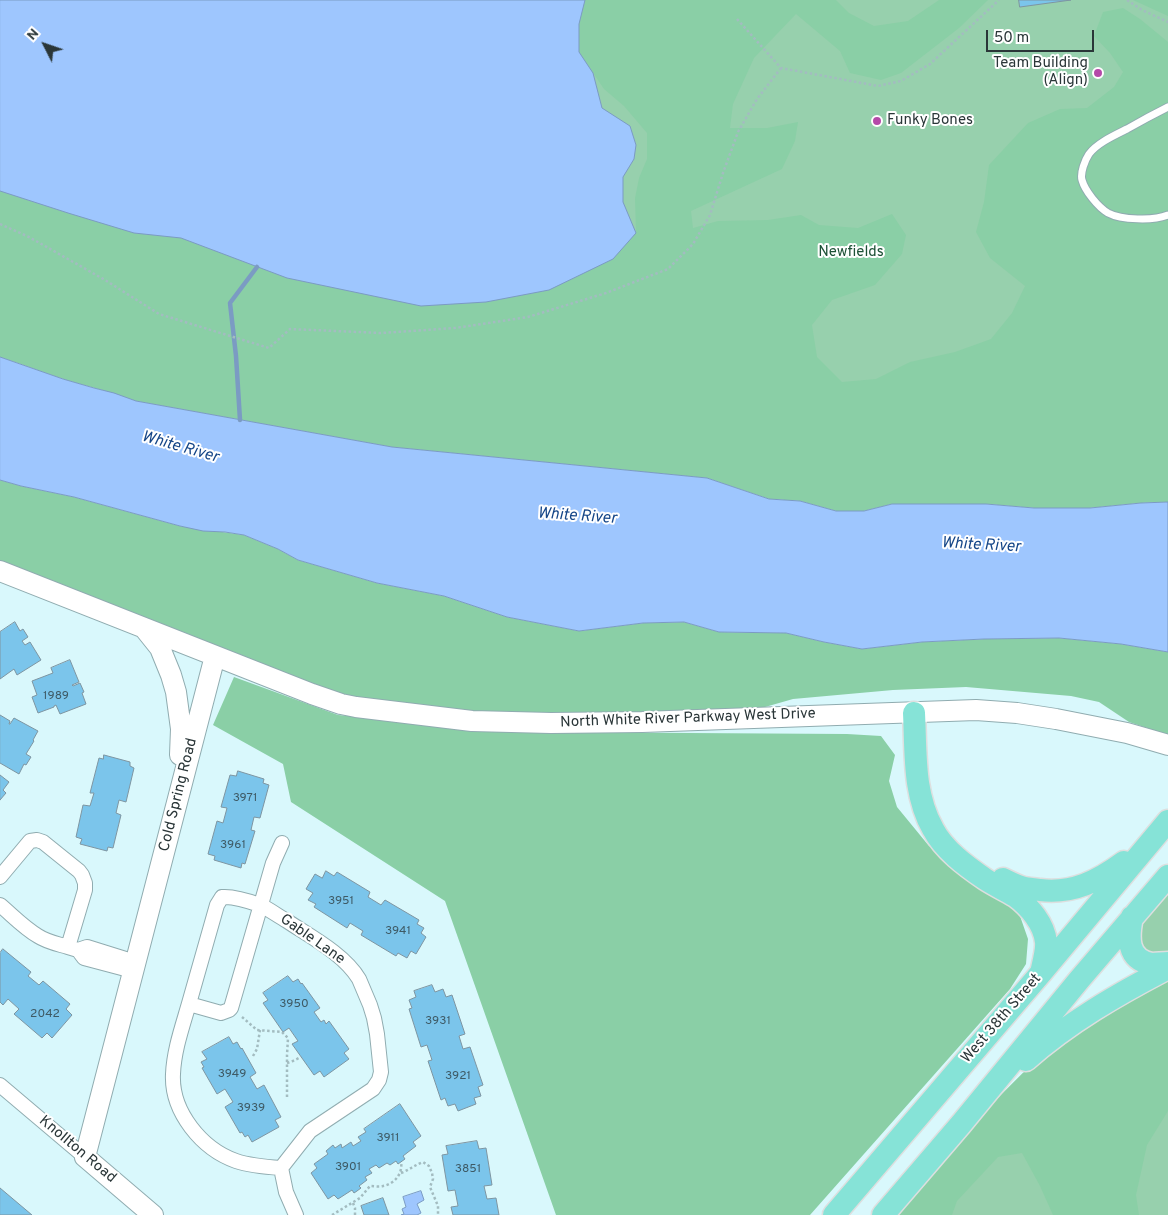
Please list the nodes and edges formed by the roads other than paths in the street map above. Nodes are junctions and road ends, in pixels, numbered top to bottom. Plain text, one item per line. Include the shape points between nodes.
1 (1168, 107) edge
2 (1168, 214) edge
3 (0, 571) edge
4 (143, 627) junction
5 (215, 656) junction
6 (914, 713) junction
7 (1168, 745) edge
8 (179, 794) junction
9 (1168, 821) edge
10 (282, 843) dead end
11 (1149, 843) junction
12 (954, 854) junction
13 (1168, 876) edge
14 (0, 877) edge
15 (0, 905) edge
16 (261, 905) junction
17 (1132, 918) junction
18 (73, 948) junction
19 (1168, 963) edge
20 (134, 967) junction
21 (1168, 968) edge
22 (1041, 974) junction
23 (189, 1004) junction
24 (0, 1085) edge
25 (961, 1124) junction
26 (85, 1157) junction
27 (281, 1168) junction
28 (153, 1215) edge
29 (296, 1215) edge
30 (834, 1215) edge
31 (883, 1215) edge

1 - 2 lane via 1104,141 1089,154 1082,178 1094,201 1108,213 1141,219
3 - 4 street
4 - 5 street
4 - 8 street via 160,648 176,692 182,729
5 - 6 street, North White River Parkway West Drive via 341,704 472,721 560,723
5 - 8 street, Cold Spring Road
6 - 7 street, North White River Parkway West Drive via 962,710 1030,714
6 - 12 main road via 921,800 933,830
8 - 20 street, Cold Spring Road
9 - 11 main road, West 38th Street
10 - 16 street, Gable Lane
11 - 12 main road via 1102,877 1074,888 1047,891 1022,888
11 - 22 main road, West 38th Street
12 - 22 main road via 1016,897 1039,921 1047,944
13 - 17 main road
14 - 18 street via 30,841 37,840 79,871 85,890
15 - 18 street via 38,936
16 - 23 street, Gable Lane via 232,897 219,901
16 - 23 street, Gable Lane via 231,1008 221,1013
16 - 27 street, Gable Lane via 322,944 356,973 374,1018 381,1072 373,1089 310,1132
17 - 19 main road via 1129,933 1132,951 1152,964
17 - 25 main road
18 - 20 street via 84,958
20 - 26 street, Cold Spring Road
21 - 25 main road via 1108,1000 1055,1037
22 - 30 main road, West 38th Street
23 - 27 street, Gable Lane via 176,1050 173,1075 185,1118 198,1136 220,1154 249,1165
24 - 26 street, Knollton Road
25 - 31 main road
26 - 28 street, Knollton Road
27 - 29 street via 286,1192

